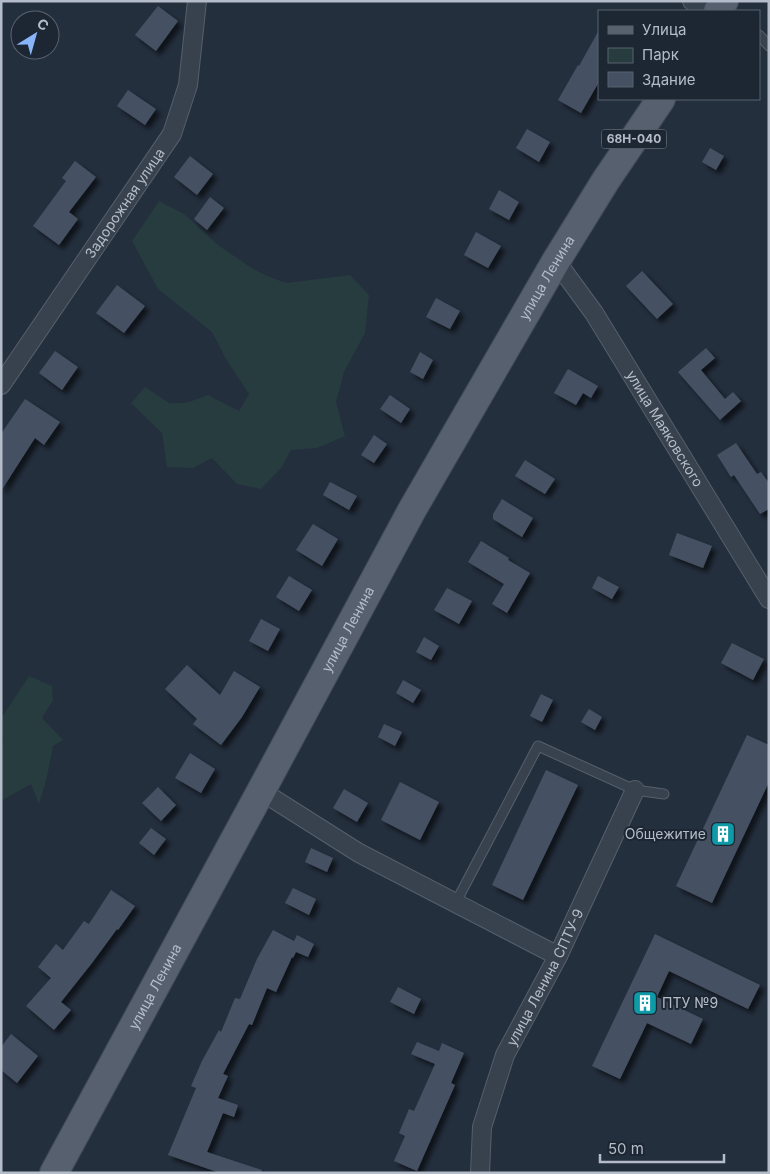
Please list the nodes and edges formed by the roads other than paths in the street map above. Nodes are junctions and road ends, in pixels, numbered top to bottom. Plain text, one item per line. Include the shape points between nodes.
1 (196, 1) edge
2 (692, 1) edge
3 (706, 10) edge
4 (760, 36) edge
5 (769, 46) edge
6 (660, 100) edge
7 (556, 261) junction
8 (1, 384) edge
9 (769, 599) edge
10 (635, 790) junction
11 (261, 791) junction
12 (664, 794) dead end
13 (455, 904) junction
14 (558, 956) junction
15 (54, 1173) edge
16 (480, 1173) edge

1 - 8 street, Задорожная улица via 188,85 172,134
2 - 3 street
4 - 5 lane
6 - 7 main road, улица Ленина / 68Н-040
7 - 9 street, улица Маяковского via 594,313
7 - 11 main road, улица Ленина via 412,510
10 - 12 lane
10 - 13 lane via 538,746
10 - 14 street, улица Ленина СПТУ-9
11 - 13 street via 359,853
11 - 15 main road, улица Ленина
13 - 14 street
14 - 16 street, улица Ленина СПТУ-9 via 505,1055 482,1127

